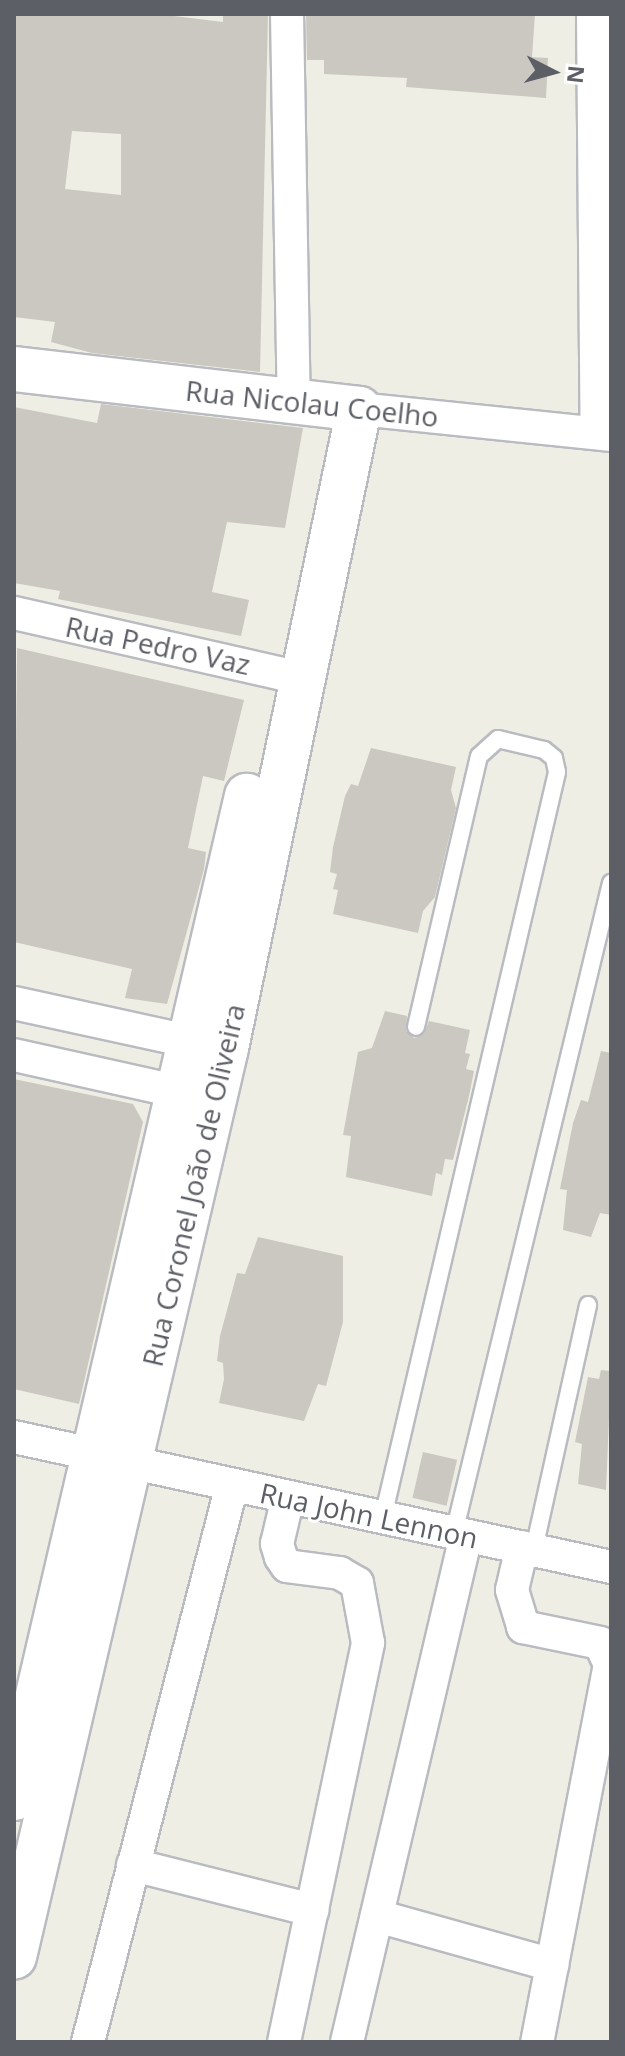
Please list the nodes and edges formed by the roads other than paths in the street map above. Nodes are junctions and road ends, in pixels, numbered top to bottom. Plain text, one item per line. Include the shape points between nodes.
1 (287, 14) edge
2 (593, 14) edge
3 (14, 369) edge
4 (329, 406) junction
5 (604, 433) edge
6 (14, 613) edge
7 (288, 674) junction
8 (611, 883) edge
9 (14, 1003) edge
10 (416, 1027) dead end
11 (208, 1045) junction
12 (14, 1055) edge
13 (196, 1096) junction
14 (588, 1305) dead end
15 (14, 1437) edge
16 (111, 1459) junction
17 (232, 1485) junction
18 (288, 1497) junction
19 (383, 1517) junction
20 (460, 1535) junction
21 (528, 1548) junction
22 (611, 1567) edge
23 (14, 1798) edge
24 (133, 1865) junction
25 (312, 1910) junction
26 (377, 1916) junction
27 (14, 1957) edge
28 (552, 1965) junction
29 (88, 2042) edge
30 (284, 2042) edge
31 (347, 2042) edge
32 (537, 2042) edge

1 - 4 street, Rua Coronel João de Oliveira
2 - 5 street
3 - 4 street, Rua Nicolau Coelho
4 - 5 street, Rua Nicolau Coelho
4 - 7 street, Rua Coronel João de Oliveira
6 - 7 street, Rua Pedro Vaz
7 - 11 street, Rua Coronel João de Oliveira
8 - 20 lane
9 - 11 street
10 - 19 lane via 479,756 498,739 544,750 554,758 557,772
11 - 13 street, Rua Coronel João de Oliveira
12 - 13 street
13 - 16 street, Rua Coronel João de Oliveira
14 - 21 lane
15 - 16 street, Rua John Lennon
16 - 17 street, Rua John Lennon
16 - 23 street, Rua Coronel João de Oliveira
16 - 27 street, Rua Coronel João de Oliveira
17 - 18 street, Rua John Lennon
17 - 24 street
18 - 19 street, Rua John Lennon
18 - 25 street via 277,1544 281,1557 287,1566 340,1573 357,1583 368,1643
19 - 20 street, Rua John Lennon
20 - 21 street, Rua John Lennon
20 - 26 street
21 - 22 street, Rua John Lennon
21 - 28 street via 512,1590 523,1627 600,1643 610,1664
24 - 25 street
24 - 29 street
25 - 30 street
26 - 28 street
26 - 31 street
28 - 32 street

